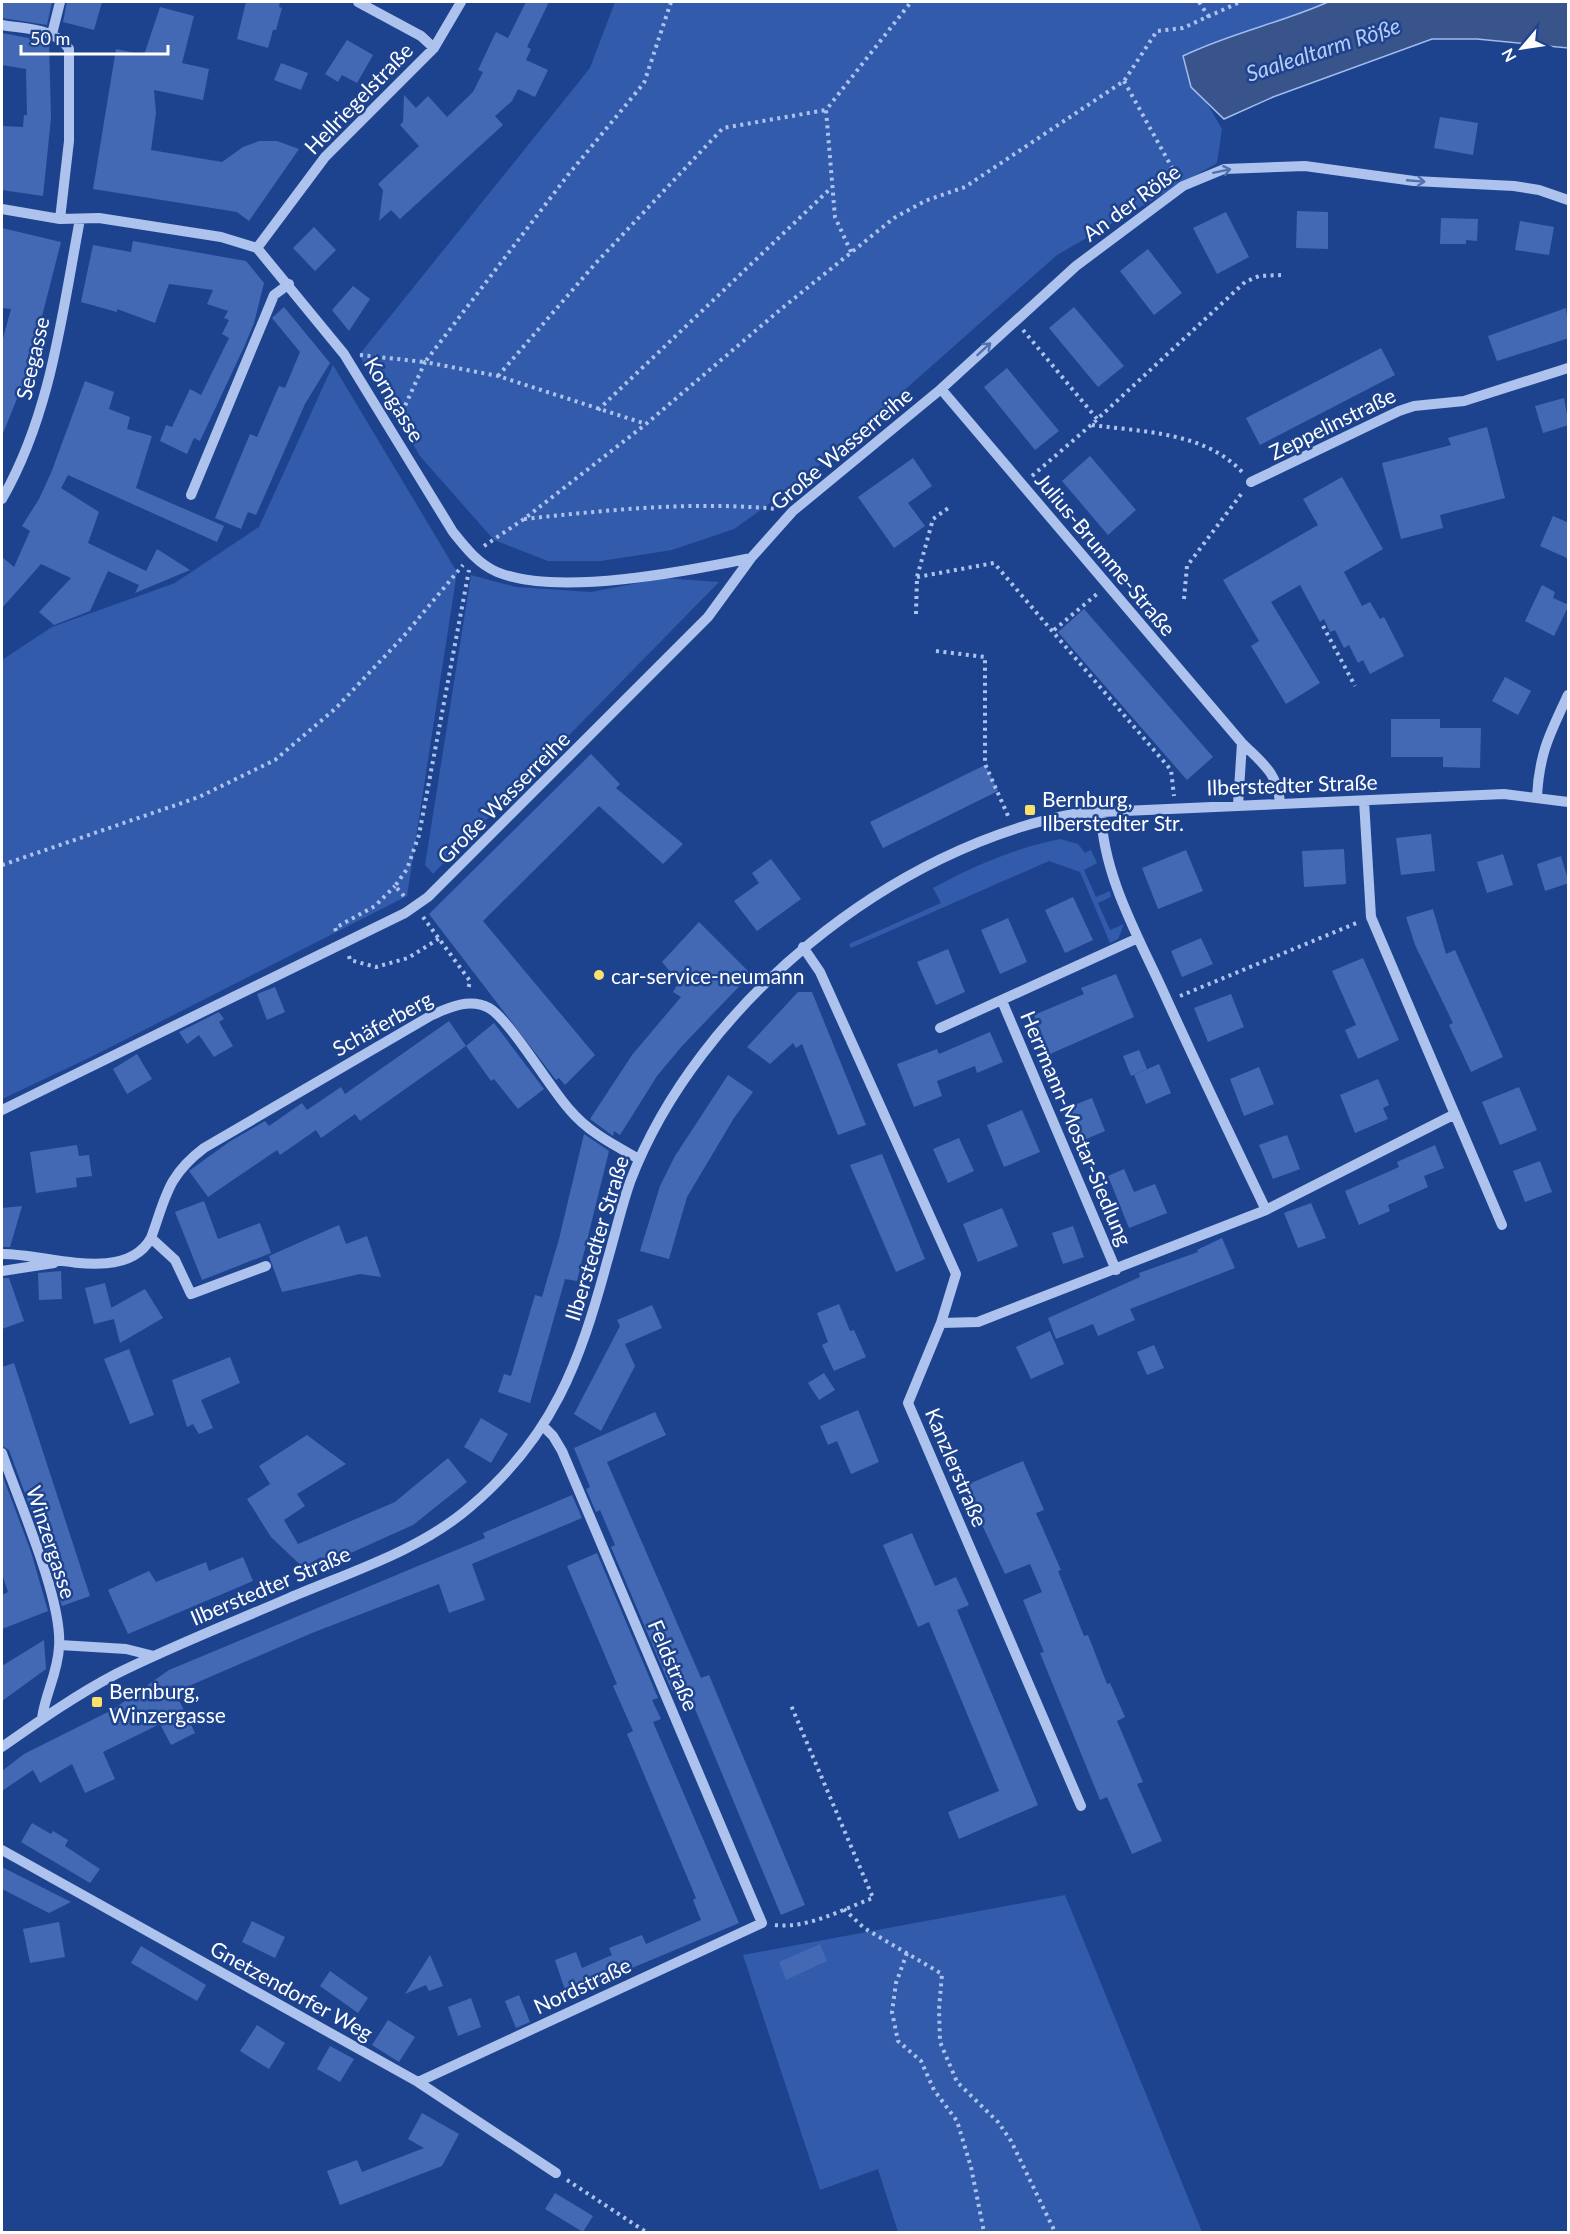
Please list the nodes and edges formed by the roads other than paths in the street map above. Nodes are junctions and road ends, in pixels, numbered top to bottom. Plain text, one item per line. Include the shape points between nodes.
1 (60, 2) edge
2 (358, 2) edge
3 (460, 2) edge
4 (2, 25) edge
5 (52, 34) junction
6 (434, 48) junction
7 (1569, 200) edge
8 (2, 209) edge
9 (60, 219) junction
10 (80, 219) junction
11 (257, 248) junction
12 (289, 284) junction
13 (1569, 368) edge
14 (941, 389) junction
15 (1251, 482) road end
16 (191, 495) dead end
17 (2, 499) edge
18 (751, 558) junction
19 (1569, 695) edge
20 (1242, 743) junction
21 (1537, 797) junction
22 (1364, 801) junction
23 (1569, 802) edge
24 (1280, 804) junction
25 (1238, 805) junction
26 (1101, 812) junction
27 (1138, 938) junction
28 (803, 947) junction
29 (1002, 1001) junction
30 (940, 1028) dead end
31 (2, 1110) edge
32 (1455, 1114) junction
33 (639, 1160) junction
34 (1266, 1210) junction
35 (1502, 1225) dead end
36 (151, 1238) junction
37 (2, 1254) edge
38 (67, 1262) junction
39 (266, 1266) dead end
40 (1116, 1270) junction
41 (2, 1271) edge
42 (940, 1323) junction
43 (543, 1426) junction
44 (2, 1453) edge
45 (60, 1645) junction
46 (154, 1656) junction
47 (42, 1718) junction
48 (2, 1747) edge
49 (1082, 1806) dead end
50 (2, 1850) edge
51 (762, 1923) joint
52 (418, 2082) junction
53 (556, 2173) road end

1 - 5 street
2 - 6 street
3 - 6 street, Hellriegelstraße
4 - 5 street
5 - 9 street via 63,39 69,49 69,141
6 - 11 street, Hellriegelstraße via 325,157
14 -> 7 street, An der Röße via 1076,266 1183,186 1224,169 1305,166 1414,181 1514,186
8 - 9 street
9 - 10 street
10 - 11 street via 99,218 221,237
10 - 17 street, Seegasse via 53,364 24,458
11 - 12 street, Korngasse
12 - 16 street via 274,295
12 - 18 street, Korngasse via 344,354 453,532 471,554 496,572 537,582 676,574
13 - 15 street, Zeppelinstraße via 1464,401 1399,411
14 - 18 street, Große Wasserreihe via 793,511
14 - 20 street, Julius-Brumme-Straße
18 - 31 street, Große Wasserreihe via 700,625 452,876 415,907
19 - 21 street via 1544,745
20 - 24 street, Julius-Brumme-Straße via 1271,771 1279,786
20 - 25 street
21 - 22 street, Ilberstedter Straße via 1504,794
21 - 23 street, Ilberstedter Straße
22 - 24 street, Ilberstedter Straße
22 - 32 street via 1371,917
24 - 25 street, Ilberstedter Straße
25 - 26 street, Ilberstedter Straße
26 - 27 street via 1106,860
26 - 28 street, Ilberstedter Straße via 1057,817 1014,828 931,865
27 - 29 street, Herrmann-Mostar-Siedlung
27 - 34 street
28 - 33 street, Ilberstedter Straße via 746,1003 699,1061
28 - 42 street, Kanzlerstraße via 820,972 956,1274
29 - 30 street, Herrmann-Mostar-Siedlung
29 - 40 street, Herrmann-Mostar-Siedlung
32 - 34 street, Herrmann-Mostar-Siedlung
32 - 35 street
33 - 36 street, Schäferberg via 589,1130 569,1110 497,1015 478,1004 464,1004 432,1015 204,1148 175,1174
33 - 43 street, Ilberstedter Straße via 585,1338 566,1387
34 - 40 street, Herrmann-Mostar-Siedlung
36 - 38 street, Schäferberg via 140,1253 125,1261
36 - 39 street via 175,1260 191,1294
37 - 38 street, Schäferberg
38 - 41 street
40 - 42 street, Herrmann-Mostar-Siedlung via 978,1322
42 - 49 street, Kanzlerstraße via 908,1403
43 - 46 street, Ilberstedter Straße via 522,1454 470,1507 432,1534
43 - 51 street, Feldstraße via 562,1451
44 - 45 street, Winzergasse via 50,1590
45 - 46 street via 126,1649
45 - 47 street, Winzergasse
46 - 47 street, Ilberstedter Straße
47 - 48 street, Ilberstedter Straße
50 - 52 street, Gnetzendorfer Weg
51 - 52 street, Nordstraße
52 - 53 street, Gnetzendorfer Weg

